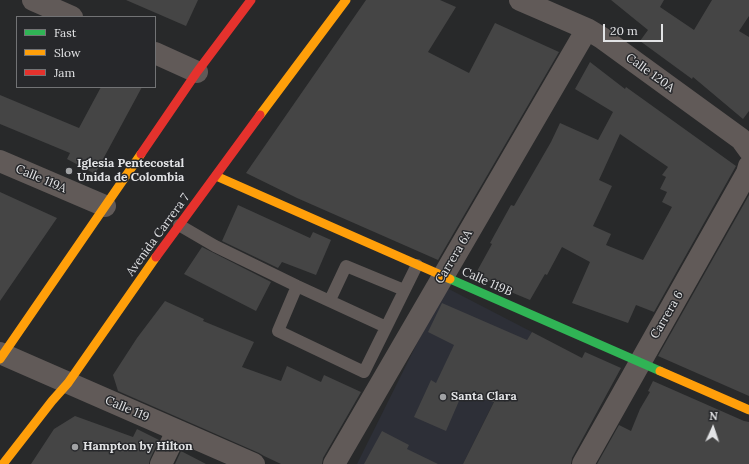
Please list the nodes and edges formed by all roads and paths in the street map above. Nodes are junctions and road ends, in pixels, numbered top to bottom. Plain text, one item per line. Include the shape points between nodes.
1 (33, 0) edge
2 (251, 0) edge
3 (346, 0) edge
4 (520, 0) edge
5 (70, 16) edge
6 (587, 29) junction
7 (156, 53) edge
8 (198, 72) junction
9 (749, 150) edge
10 (0, 161) edge
11 (749, 166) edge
12 (216, 176) junction
13 (105, 206) junction
14 (179, 226) junction
15 (417, 265) junction
16 (444, 276) junction
17 (297, 286) junction
18 (404, 290) junction
19 (330, 300) junction
20 (386, 327) junction
21 (1, 355) edge
22 (640, 362) junction
23 (373, 376) junction
24 (68, 383) junction
25 (749, 410) edge
26 (177, 431) junction
27 (3, 464) edge
28 (161, 464) edge
29 (254, 464) edge
30 (334, 464) edge
31 (583, 464) edge

1 - 5 street
2 - 8 main road
3 - 12 main road, Avenida Carrera 7
4 - 6 street, Calle 120A
6 - 9 street, Calle 120A via 741,139
6 - 16 street, Carrera 6A
7 - 8 street
8 - 13 main road
10 - 13 street, Calle 119A
11 - 22 street, Carrera 6
12 - 14 main road, Avenida Carrera 7
12 - 15 main road, Calle 119B
13 - 21 main road
14 - 17 lane
14 - 24 main road, Avenida Carrera 7
15 - 16 main road, Calle 119B
15 - 18 lane
16 - 22 main road, Calle 119B
16 - 23 street, Carrera 6A
17 - 19 lane
17 - 23 lane via 278,331
18 - 19 lane via 346,266
18 - 20 lane
19 - 20 lane
20 - 23 lane
21 - 24 street, Calle 119
22 - 25 main road, Calle 119B
22 - 31 street, Carrera 6
23 - 30 street, Carrera 6A
24 - 26 street, Calle 119
24 - 27 main road, Avenida Carrera 7
26 - 28 street
26 - 29 street, Calle 119

